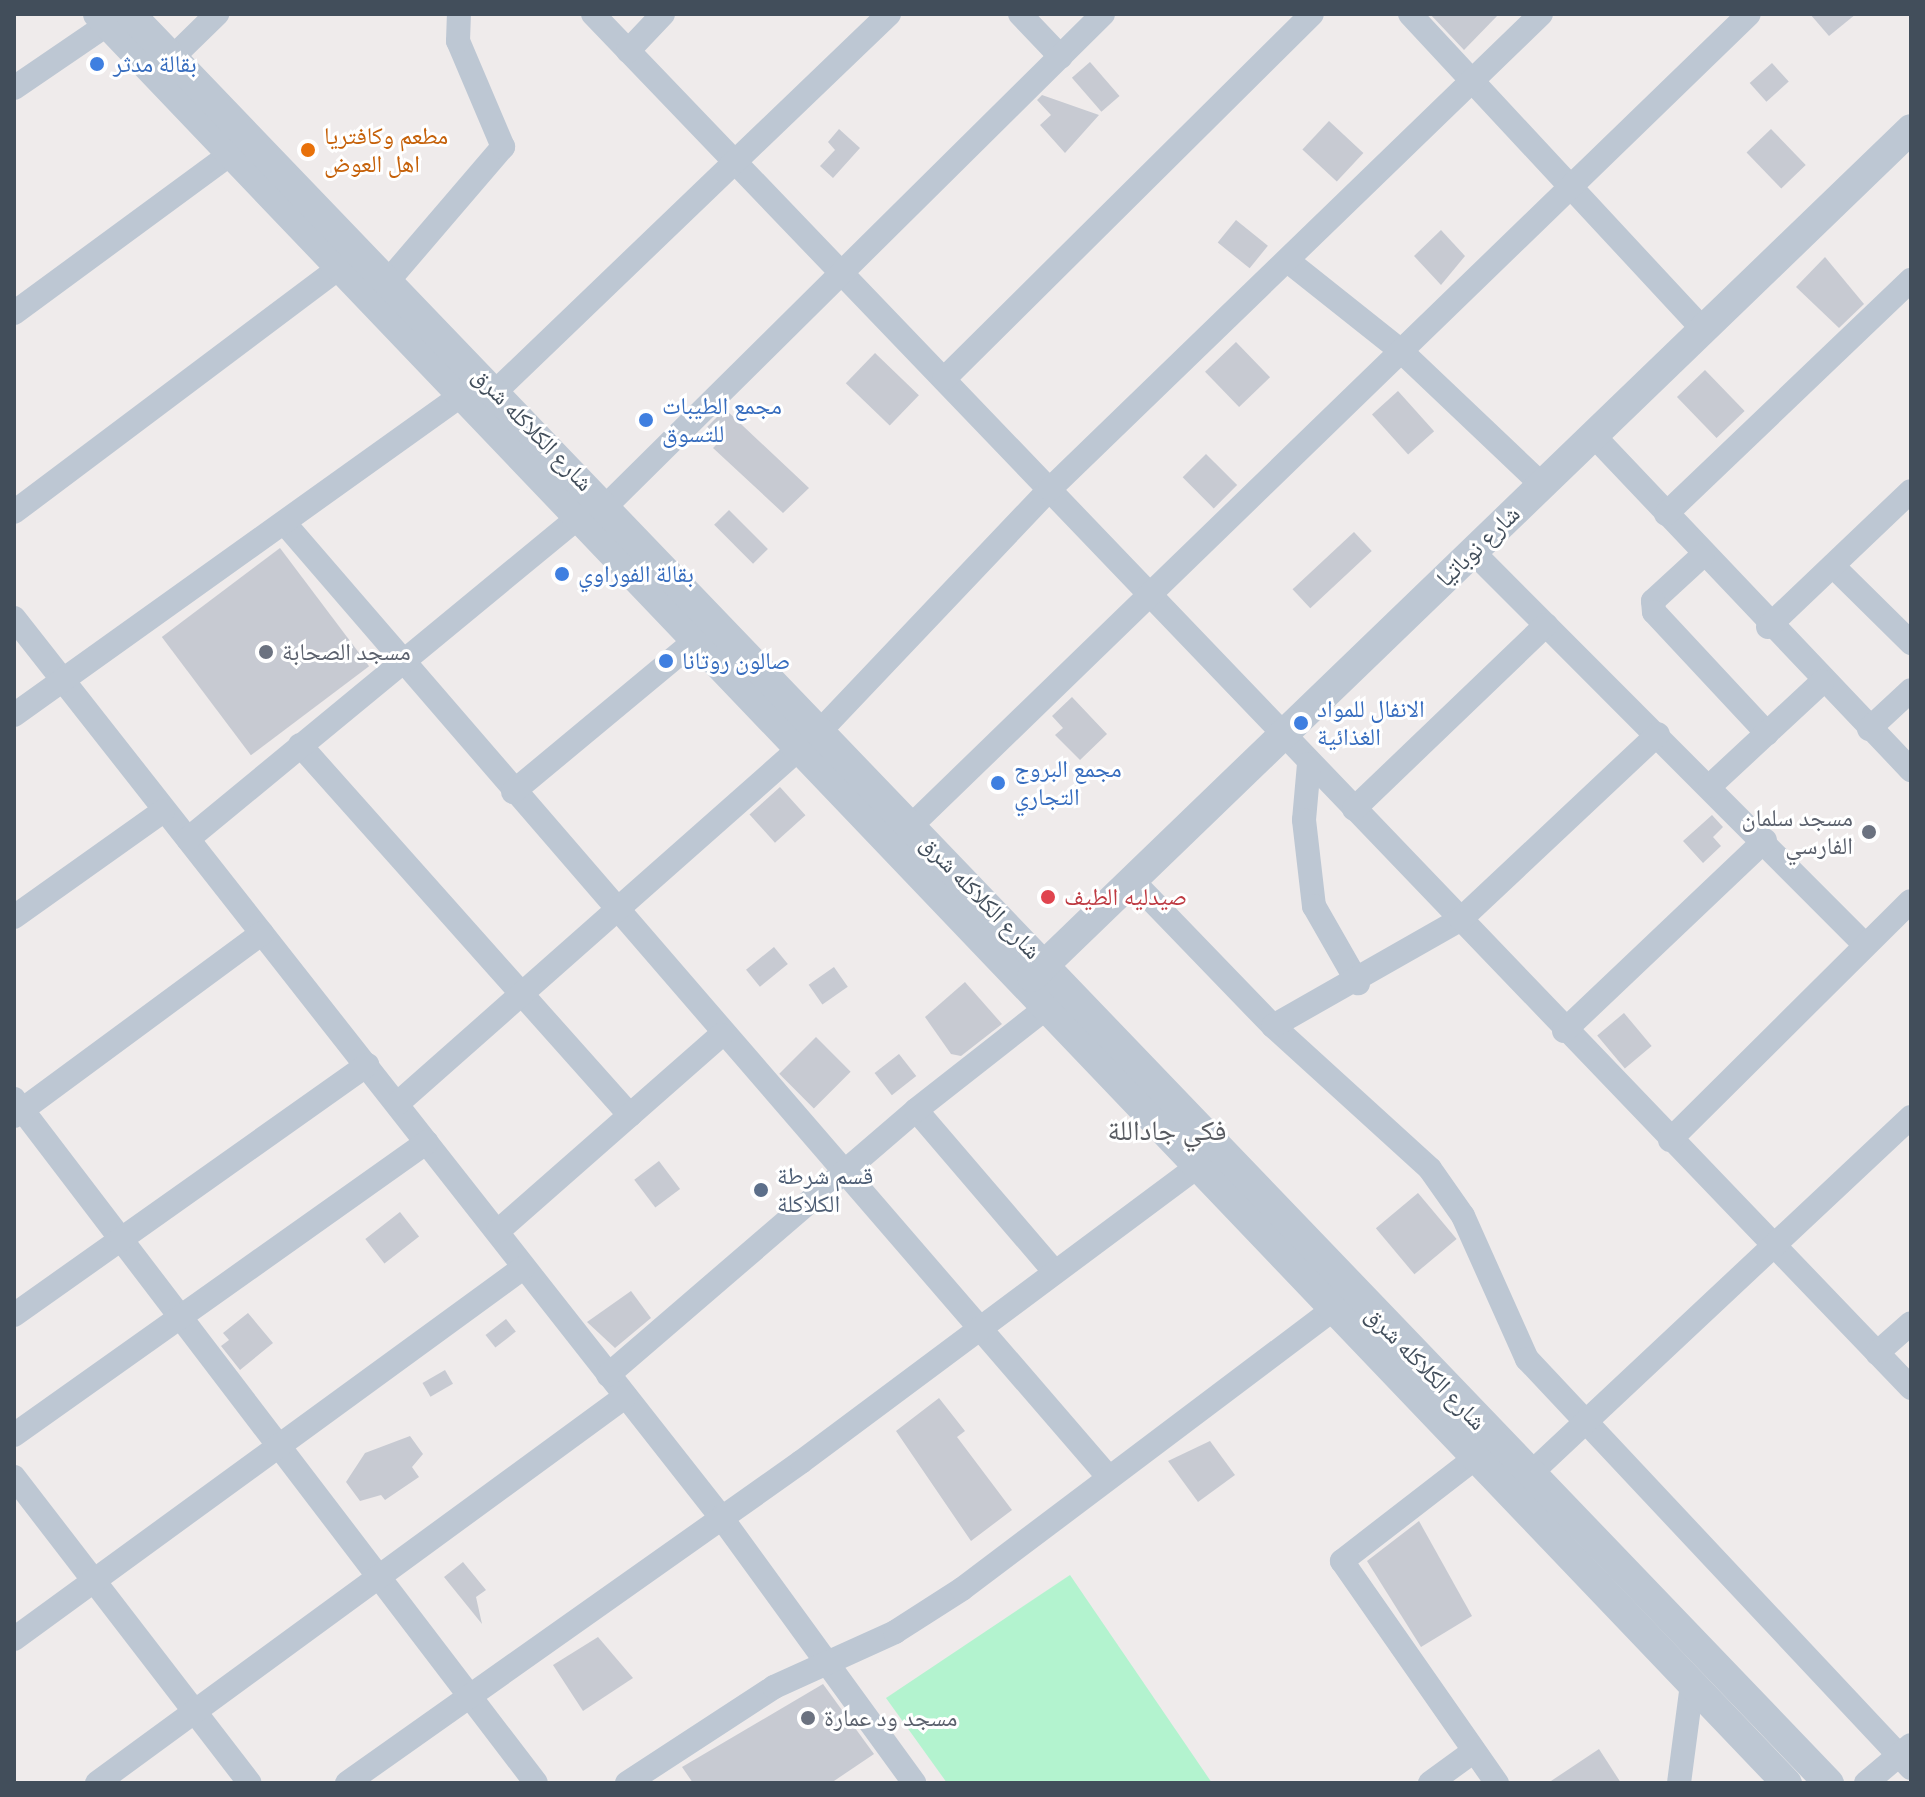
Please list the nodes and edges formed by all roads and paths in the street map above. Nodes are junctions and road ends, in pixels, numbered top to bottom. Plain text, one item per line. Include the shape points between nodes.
1 (217, 14) edge
2 (459, 14) edge
3 (593, 14) edge
4 (663, 14) edge
5 (889, 14) edge
6 (1020, 14) edge
7 (1103, 14) edge
8 (1312, 14) edge
9 (1410, 14) edge
10 (1541, 14) edge
11 (1749, 14) edge
12 (115, 16) edge
13 (628, 51) junction
14 (173, 57) junction
15 (1061, 57) junction
16 (1473, 80) junction
17 (14, 88) edge
18 (1908, 136) edge
19 (232, 153) junction
20 (728, 161) junction
21 (1572, 184) junction
22 (1288, 261) junction
23 (340, 267) junction
24 (843, 276) junction
25 (1911, 280) edge
26 (388, 281) junction
27 (14, 313) edge
28 (1703, 329) junction
29 (1401, 351) junction
30 (944, 379) junction
31 (495, 392) junction
32 (463, 394) junction
33 (1593, 435) junction
34 (1542, 485) junction
35 (1050, 489) junction
36 (1911, 491) edge
37 (594, 510) junction
38 (14, 512) edge
39 (1666, 514) junction
40 (287, 526) junction
41 (1473, 552) junction
42 (1703, 555) junction
43 (1833, 566) junction
44 (1153, 595) junction
45 (14, 618) edge
46 (1546, 625) junction
47 (1768, 627) junction
48 (697, 639) junction
49 (1911, 643) edge
50 (403, 662) junction
51 (64, 681) junction
52 (1822, 682) junction
53 (1911, 690) edge
54 (14, 715) edge
55 (1869, 729) junction
56 (1767, 733) junction
57 (1658, 734) junction
58 (1282, 736) junction
59 (811, 738) junction
60 (300, 745) junction
61 (1309, 764) junction
62 (1911, 770) edge
63 (1710, 786) junction
64 (513, 792) junction
65 (1354, 809) junction
66 (163, 811) junction
67 (912, 825) junction
68 (188, 839) junction
69 (1765, 840) junction
70 (1132, 880) junction
71 (1911, 903) edge
72 (615, 910) junction
73 (14, 917) edge
74 (1461, 919) junction
75 (262, 933) junction
76 (1863, 943) junction
77 (1035, 974) junction
78 (1358, 983) junction
79 (523, 991) junction
80 (1059, 998) junction
81 (1273, 1026) junction
82 (1564, 1031) junction
83 (721, 1035) junction
84 (367, 1065) junction
85 (397, 1104) junction
86 (17, 1108) edge
87 (916, 1110) junction
88 (630, 1115) junction
89 (1911, 1117) edge
90 (1670, 1140) junction
91 (427, 1142) junction
92 (1197, 1167) junction
93 (841, 1173) junction
94 (498, 1231) junction
95 (118, 1241) junction
96 (1773, 1246) junction
97 (523, 1268) junction
98 (1054, 1271) junction
99 (1332, 1310) junction
100 (14, 1315) edge
101 (174, 1317) junction
102 (1911, 1323) edge
103 (978, 1326) junction
104 (1877, 1353) junction
105 (608, 1375) junction
106 (1911, 1388) edge
107 (626, 1396) junction
108 (1587, 1423) junction
109 (14, 1435) edge
110 (277, 1448) junction
111 (1474, 1459) junction
112 (1106, 1474) junction
113 (1530, 1474) junction
114 (14, 1477) edge
115 (721, 1517) junction
116 (379, 1576) junction
117 (94, 1581) junction
118 (14, 1639) edge
119 (827, 1659) junction
120 (1692, 1684) junction
121 (469, 1694) junction
122 (194, 1711) junction
123 (1474, 1751) junction
124 (1907, 1756) edge
125 (652, 1776) edge
126 (97, 1783) edge
127 (250, 1783) edge
128 (347, 1783) edge
129 (536, 1783) edge
130 (627, 1783) edge
131 (914, 1783) edge
132 (1430, 1783) edge
133 (1497, 1783) edge
134 (1679, 1783) edge
135 (1787, 1783) edge
136 (1829, 1783) edge
137 (1866, 1783) edge

1 - 14 street
2 - 26 street via 458,41 503,147
3 - 13 street
4 - 13 street
5 - 20 street
6 - 15 street
7 - 15 street
8 - 30 street
9 - 16 street
10 - 16 street
11 - 21 street
12 - 14 street, شارع الكلاكله شرق
12 - 17 street
12 - 19 street, شارع الكلاكله شرق
13 - 20 street
14 - 26 street, شارع الكلاكله شرق
15 - 24 street
16 - 21 street
16 - 22 street
18 - 28 street, شارع نوباتيا
19 - 23 street, شارع الكلاكله شرق
19 - 27 street
20 - 24 street
20 - 31 street
21 - 28 street
21 - 29 street
22 - 29 street
22 - 35 street
23 - 32 street, شارع الكلاكله شرق
23 - 38 street
24 - 30 street
24 - 37 street
25 - 39 street
26 - 31 street, شارع الكلاكله شرق
28 - 33 street, شارع نوباتيا
29 - 34 street
29 - 44 street
30 - 35 street
31 - 37 street, شارع الكلاكله شرق
32 - 37 street, شارع الكلاكله شرق
32 - 40 street
33 - 34 street, شارع نوباتيا
33 - 39 street
34 - 41 street, شارع نوباتيا
35 - 44 street
35 - 59 street
36 - 43 street
37 - 48 street, شارع الكلاكله شرق
37 - 50 street
37 - 59 street, شارع الكلاكله شرق
39 - 42 street
40 - 50 street
40 - 51 street
41 - 46 street
41 - 58 street, شارع نوباتيا
42 - 47 street
42 - 56 street via 1653,601 1654,612
43 - 47 street
43 - 49 street
44 - 58 street
44 - 67 street
45 - 51 street
46 - 57 street
46 - 65 street
47 - 52 street
48 - 59 street, شارع الكلاكله شرق
48 - 64 street
50 - 60 street
50 - 64 street
51 - 54 street
51 - 66 street
52 - 55 street
52 - 56 street
53 - 55 street
55 - 62 street
56 - 63 street
57 - 63 street
57 - 74 street
58 - 61 street
58 - 70 street, شارع نوباتيا
59 - 67 street, شارع الكلاكله شرق
59 - 72 street
59 - 77 street, شارع الكلاكله شرق
60 - 68 street
60 - 79 street
61 - 65 street
61 - 78 street via 1304,820 1314,906
63 - 69 street
64 - 72 street
65 - 74 street
66 - 68 street
66 - 73 street
67 - 77 street, شارع الكلاكله شرق
68 - 75 street
69 - 76 street
69 - 82 street
70 - 77 street, شارع نوباتيا
70 - 81 street
71 - 76 street
72 - 79 street
72 - 83 street
74 - 78 street
74 - 82 street
75 - 84 street
75 - 86 street
76 - 90 street
77 - 80 street, شارع الكلاكله شرق
78 - 81 street
79 - 85 street
79 - 88 street
80 - 87 street
80 - 92 street, شارع الكلاكله شرق
80 - 113 street, شارع الكلاكله شرق
81 - 108 street via 1430,1169 1463,1216 1513,1339
82 - 90 street
83 - 88 street
83 - 93 street
84 - 85 street
84 - 95 street
85 - 91 street
86 - 95 street
87 - 93 street
87 - 98 street
88 - 94 street
89 - 96 street
90 - 96 street
91 - 94 street
91 - 101 street
92 - 98 street
92 - 99 street, شارع الكلاكله شرق
93 - 103 street
93 - 105 street
94 - 97 street
95 - 100 street
95 - 101 street
96 - 104 street
96 - 108 street
97 - 105 street
97 - 110 street
98 - 103 street
99 - 111 street, شارع الكلاكله شرق
99 - 112 street
101 - 109 street
101 - 110 street
102 - 104 street
103 - 112 street
103 - 115 street
104 - 106 street
105 - 107 street
107 - 115 street
107 - 116 street
108 - 113 street
108 - 124 street
110 - 116 street
110 - 117 street
111 - 120 street, شارع الكلاكله شرق
111 - 123 street via 1342,1561
112 - 119 street via 962,1589 895,1632
113 - 136 street, شارع الكلاكله شرق
114 - 117 street
115 - 119 street
115 - 121 street
116 - 121 street
116 - 122 street
117 - 118 street
117 - 122 street
119 - 125 street
119 - 131 street
120 - 134 street
120 - 135 street, شارع الكلاكله شرق
121 - 128 street
121 - 129 street
122 - 126 street
122 - 127 street
123 - 132 street
123 - 133 street
124 - 137 street
125 - 130 street

